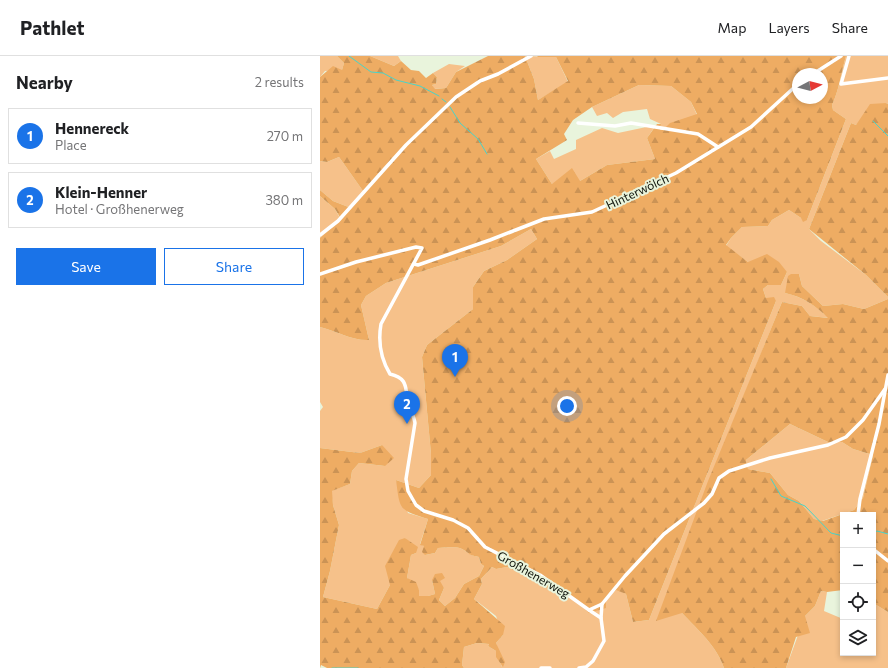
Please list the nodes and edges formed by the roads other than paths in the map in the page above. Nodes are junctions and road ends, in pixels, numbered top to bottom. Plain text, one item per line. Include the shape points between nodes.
1 (531, 56) edge
2 (841, 56) edge
3 (848, 56) edge
4 (822, 68) edge
5 (888, 78) edge
6 (792, 89) edge
7 (578, 123) dead end
8 (718, 147) junction
9 (320, 235) edge
10 (414, 264) junction
11 (320, 274) edge
12 (888, 375) edge
13 (885, 389) junction
14 (858, 512) edge
15 (876, 551) edge
16 (888, 561) edge
17 (602, 604) junction
18 (589, 610) junction
19 (601, 618) junction
20 (541, 668) edge
21 (550, 668) edge
22 (579, 668) edge

1 - 9 street via 480,81 456,98 406,146 338,221
2 - 4 street
3 - 5 street via 841,84
6 - 8 street, Hinterwölch via 751,127
7 - 8 street via 616,126 631,123 698,134
8 - 10 street, Hinterwölch via 676,173 592,212 544,219 477,245 418,265
10 - 11 street, Großhenerweg via 422,250 420,246
10 - 18 street, Großhenerweg via 381,324 378,338 390,374 399,376 405,383 408,403 414,417 406,479 408,492 416,505 424,511 453,520 468,528 485,547 540,575
12 - 13 street
13 - 14 street
13 - 17 street via 863,420 846,437 828,445 736,468 719,478 712,494 704,503 664,534
15 - 16 street
17 - 18 street
17 - 19 street
18 - 19 street, Großhenerweg
19 - 22 street via 604,641 593,661 586,667
20 - 21 street

